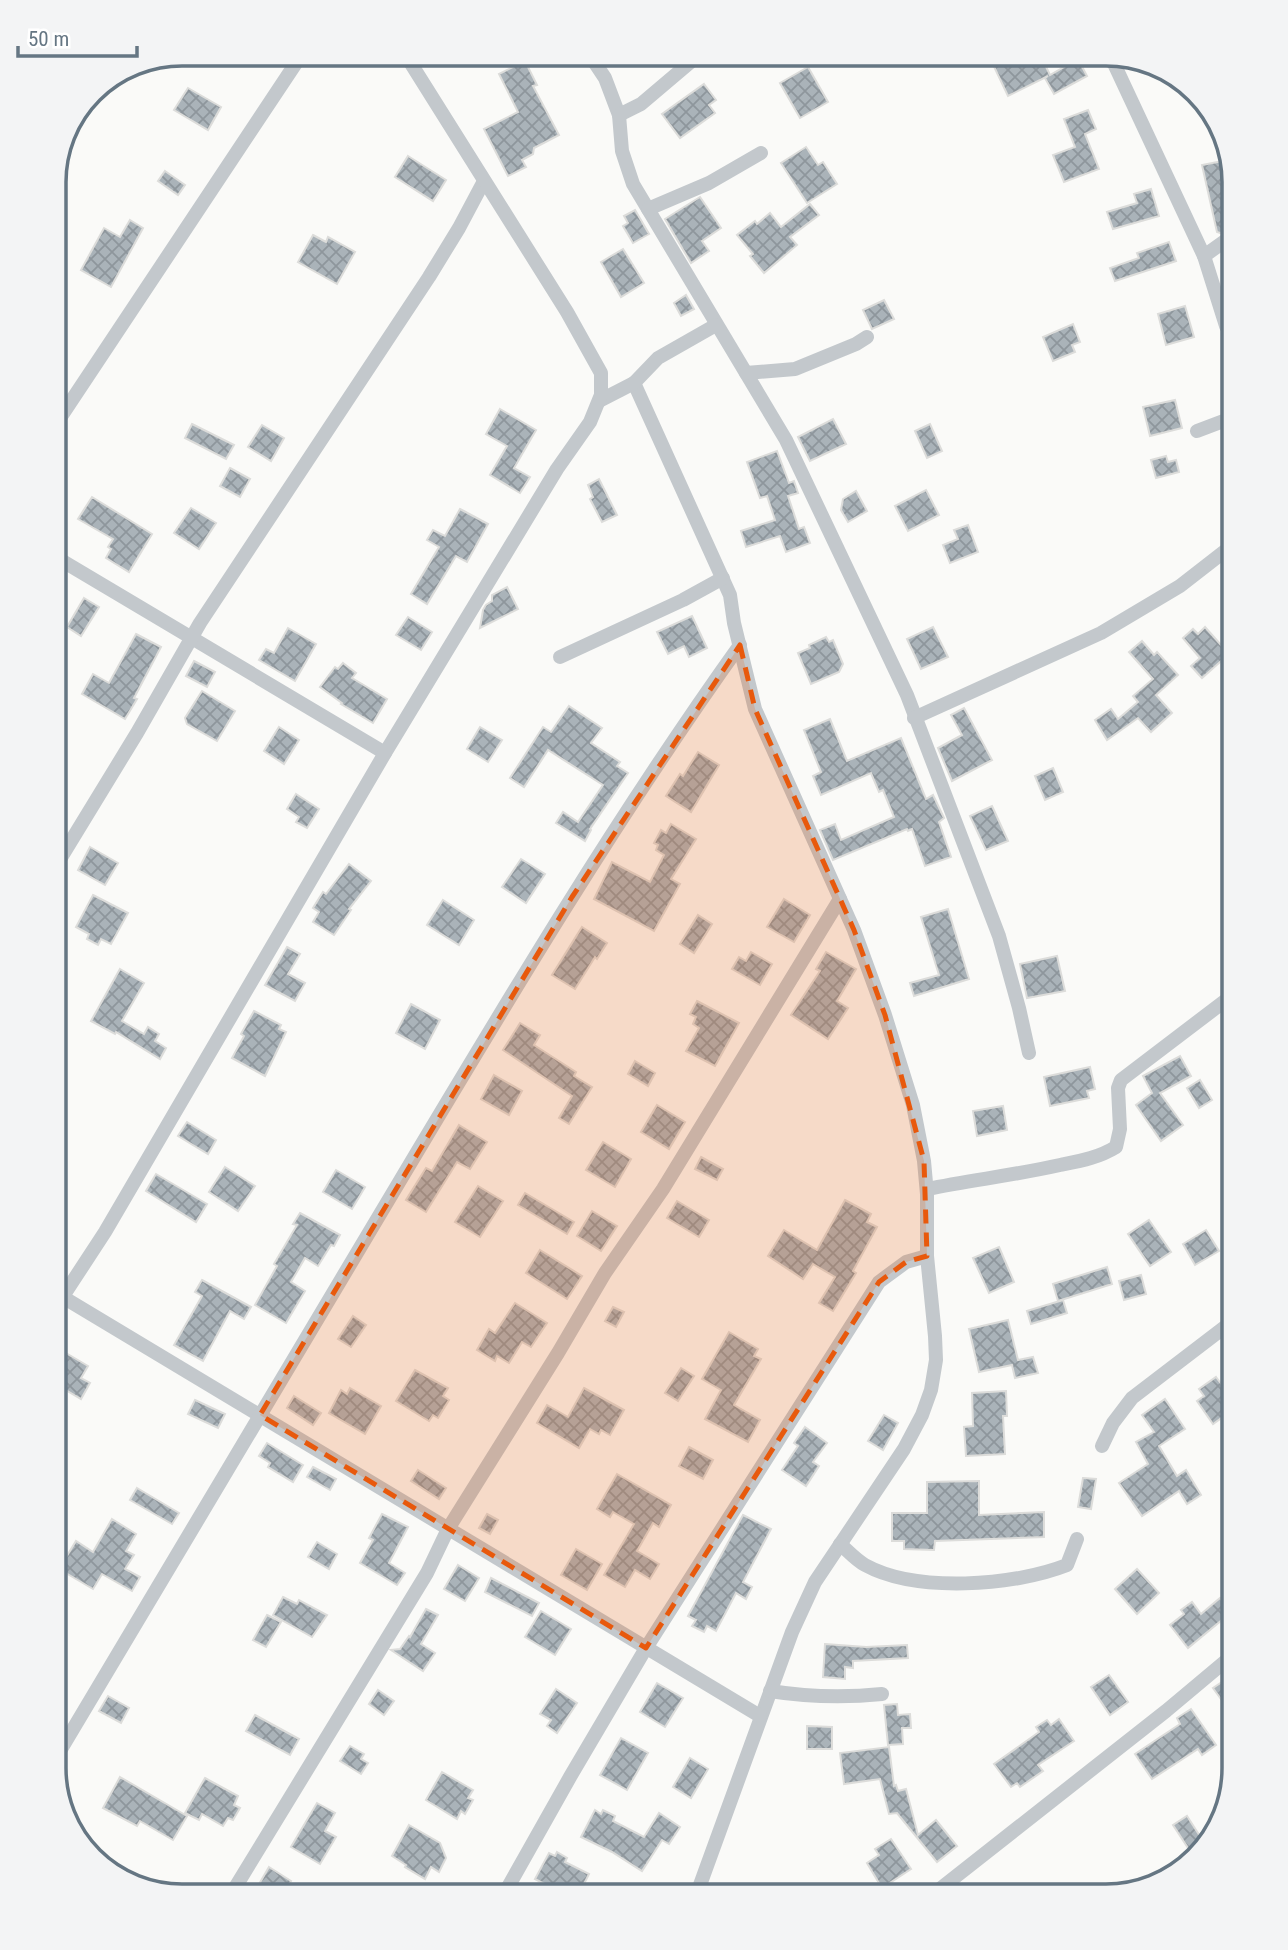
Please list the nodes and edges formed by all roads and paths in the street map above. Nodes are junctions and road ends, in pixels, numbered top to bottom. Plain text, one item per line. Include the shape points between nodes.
1 (294, 66) edge
2 (413, 66) edge
3 (597, 66) edge
4 (685, 67) edge
5 (1116, 67) edge
6 (619, 115) junction
7 (761, 153) dead end
8 (484, 181) junction
9 (648, 209) junction
10 (1222, 243) edge
11 (1204, 256) junction
12 (1222, 313) edge
13 (716, 325) junction
14 (867, 337) dead end
15 (746, 373) junction
16 (634, 383) junction
17 (599, 401) junction
18 (67, 408) edge
19 (1222, 421) edge
20 (1197, 431) dead end
21 (1222, 553) edge
22 (67, 564) edge
23 (723, 578) junction
24 (191, 639) junction
25 (740, 645) junction
26 (560, 657) dead end
27 (914, 718) junction
28 (385, 753) junction
29 (67, 848) edge
30 (840, 899) junction
31 (1222, 1003) edge
32 (1029, 1053) dead end
33 (927, 1189) junction
34 (928, 1256) junction
35 (66, 1286) edge
36 (66, 1299) edge
37 (1222, 1330) edge
38 (260, 1415) junction
39 (1102, 1446) dead end
40 (448, 1529) junction
41 (1077, 1538) dead end
42 (840, 1544) junction
43 (646, 1648) junction
44 (1222, 1664) edge
45 (771, 1691) junction
46 (882, 1694) dead end
47 (760, 1716) junction
48 (66, 1741) edge
49 (237, 1883) edge
50 (510, 1883) edge
51 (700, 1884) edge
52 (946, 1884) edge

1 - 18 street
2 - 8 street
3 - 6 street
4 - 6 street via 641,104
5 - 11 street
6 - 9 street via 622,151
7 - 9 street via 709,183
8 - 17 street via 594,359 601,373
8 - 24 street via 422,289
9 - 13 street
10 - 11 street
11 - 12 street
13 - 15 street
13 - 16 street via 658,358
14 - 15 street via 796,369
15 - 27 street via 786,440
16 - 17 street
16 - 23 street
17 - 28 street
19 - 20 street
21 - 27 street via 1180,586 1101,633
22 - 24 street
23 - 25 street
23 - 26 street
24 - 28 street
24 - 29 street
25 - 30 street via 755,709
25 - 38 street via 572,897
27 - 32 street via 999,936
28 - 35 street via 105,1232
30 - 33 street via 885,1015 913,1105
30 - 40 street
31 - 33 street via 1121,1080 1116,1147 1100,1156 1023,1174
33 - 34 street
34 - 42 street via 936,1336 931,1390 904,1449
34 - 43 street via 906,1262 879,1282
36 - 38 street
37 - 39 street via 1132,1398
38 - 40 street
38 - 48 street
40 - 43 street
40 - 49 street via 427,1573
41 - 42 street via 1067,1565 1010,1579 963,1584 919,1582 885,1574 862,1564
42 - 45 street via 804,1604
43 - 47 street
43 - 50 street
44 - 52 street
45 - 46 street via 804,1696
45 - 47 street
47 - 51 street

